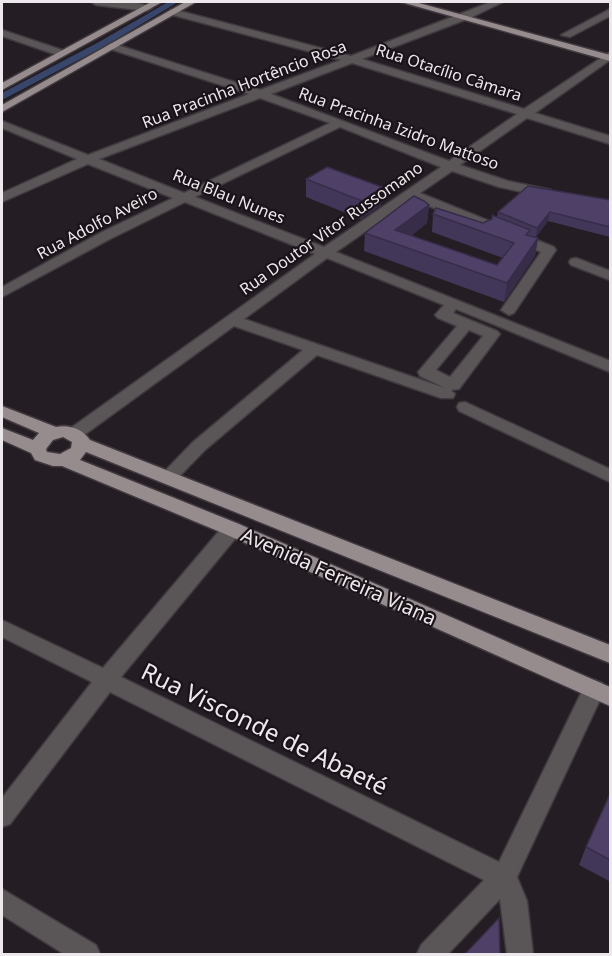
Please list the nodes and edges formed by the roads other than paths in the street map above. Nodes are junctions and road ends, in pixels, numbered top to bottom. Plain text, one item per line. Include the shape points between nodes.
1 (96, 2) edge
2 (157, 2) edge
3 (191, 2) edge
4 (405, 2) edge
5 (445, 2) edge
6 (498, 2) edge
7 (147, 8) junction
8 (478, 10) junction
9 (172, 12) junction
10 (610, 12) edge
11 (466, 16) junction
12 (2, 33) edge
13 (566, 35) junction
14 (111, 46) junction
15 (61, 53) junction
16 (610, 55) edge
17 (355, 59) junction
18 (2, 87) edge
19 (261, 96) junction
20 (2, 109) edge
21 (527, 114) junction
22 (339, 123) junction
23 (2, 124) edge
24 (610, 140) edge
25 (89, 160) junction
26 (453, 165) junction
27 (411, 194) junction
28 (561, 195) edge
29 (2, 198) edge
30 (183, 198) junction
31 (324, 254) junction
32 (576, 262) dead end
33 (610, 276) edge
34 (2, 293) edge
35 (454, 303) junction
36 (509, 310) dead end
37 (231, 320) junction
38 (466, 324) dead end
39 (315, 348) junction
40 (610, 367) edge
41 (447, 394) dead end
42 (465, 407) dead end
43 (2, 411) edge
44 (55, 433) junction
45 (2, 434) edge
46 (78, 439) junction
47 (38, 449) junction
48 (64, 460) junction
49 (610, 476) edge
50 (168, 478) junction
51 (232, 529) junction
52 (2, 628) edge
53 (610, 654) edge
54 (106, 680) junction
55 (602, 693) edge
56 (2, 816) edge
57 (504, 877) junction
58 (2, 901) edge
59 (87, 954) edge
60 (430, 954) edge
61 (520, 954) edge

1 - 7 street
2 - 7 main road
3 - 9 main road
4 - 11 main road
5 - 8 main road
6 - 8 street, Rua Pracinha Hortêncio Rosa
7 - 15 main road
8 - 11 street, Rua Pracinha Hortêncio Rosa
8 - 13 main road
9 - 14 main road
9 - 17 street, Rua Otacílio Câmara
10 - 13 street
11 - 16 main road
11 - 17 street, Rua Pracinha Hortêncio Rosa
12 - 15 street
13 - 16 main road
14 - 19 street, Rua Pracinha Izidro Mattoso
14 - 20 main road
15 - 18 main road
16 - 21 street, Rua Doutor Vitor Russomano
17 - 19 street, Rua Pracinha Hortêncio Rosa
17 - 21 street, Rua Otacílio Câmara
19 - 22 street, Rua Pracinha Izidro Mattoso
19 - 25 street, Rua Pracinha Hortêncio Rosa
21 - 24 street, Rua Otacílio Câmara
21 - 26 street, Rua Doutor Vitor Russomano
22 - 26 street, Rua Pracinha Izidro Mattoso
22 - 30 street, Rua Adolfo Aveiro
23 - 25 street, Rua Blau Nunes
25 - 29 street, Rua Pracinha Hortêncio Rosa
25 - 30 street, Rua Blau Nunes
26 - 27 street, Rua Doutor Vitor Russomano
26 - 28 street, Rua Pracinha Izidro Mattoso via 513,187
27 - 31 street, Rua Doutor Vitor Russomano
27 - 36 street via 439,216 549,249
30 - 31 street, Rua Blau Nunes
30 - 34 street, Rua Adolfo Aveiro
31 - 35 street, Rua Blau Nunes
31 - 37 street, Rua Doutor Vitor Russomano
32 - 33 street
35 - 38 street via 443,315
35 - 40 street, Rua Blau Nunes
37 - 39 street
37 - 46 street, Rua Doutor Vitor Russomano
39 - 41 street
39 - 50 street via 199,446
42 - 49 street
43 - 44 main road
44 - 46 main road via 63,431
44 - 47 main road via 41,440
45 - 47 main road
46 - 48 main road via 78,452
46 - 50 main road, Avenida Ferreira Viana
47 - 48 main road via 46,459
48 - 51 main road, Avenida Ferreira Viana
50 - 53 main road, Avenida Ferreira Viana
51 - 54 street
51 - 55 main road, Avenida Ferreira Viana
52 - 54 street, Rua Visconde de Abaeté
54 - 56 street
54 - 57 street, Rua Visconde de Abaeté
55 - 57 street
57 - 60 street
57 - 61 street via 514,901
58 - 59 street

